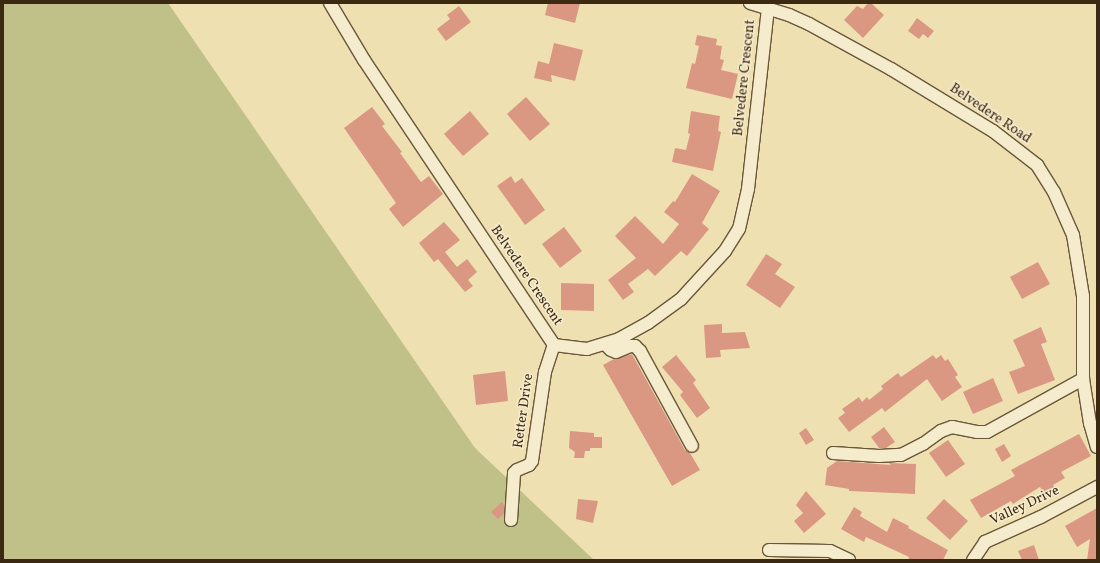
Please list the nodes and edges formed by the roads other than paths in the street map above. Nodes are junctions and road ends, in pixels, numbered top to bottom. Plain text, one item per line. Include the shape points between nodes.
1 (330, 3) edge
2 (750, 3) edge
3 (768, 8) junction
4 (554, 344) junction
5 (605, 344) junction
6 (1083, 379) junction
7 (1094, 421) edge
8 (692, 446) dead end
9 (1097, 447) edge
10 (833, 453) dead end
11 (1097, 487) edge
12 (511, 520) dead end
13 (769, 550) dead end
14 (849, 560) edge
15 (973, 560) edge

1 - 4 street, Belvedere Crescent via 368,66
2 - 3 street, Belvedere Road
3 - 5 street, Belvedere Crescent via 748,189 739,229 725,251 680,299 648,323
3 - 6 street, Belvedere Road via 809,24 891,69 993,131 1036,165 1054,192 1073,235 1083,296
4 - 5 street, Belvedere Crescent via 587,349
4 - 12 street, Retter Drive via 545,372 532,461 514,473
5 - 8 street via 616,352 630,346 635,346 640,351
6 - 7 street, Belvedere Road
6 - 10 street via 987,432 952,427 900,455
7 - 9 street, Belvedere Road
11 - 15 street, Valley Drive via 1041,517 985,542
13 - 14 street via 830,551

